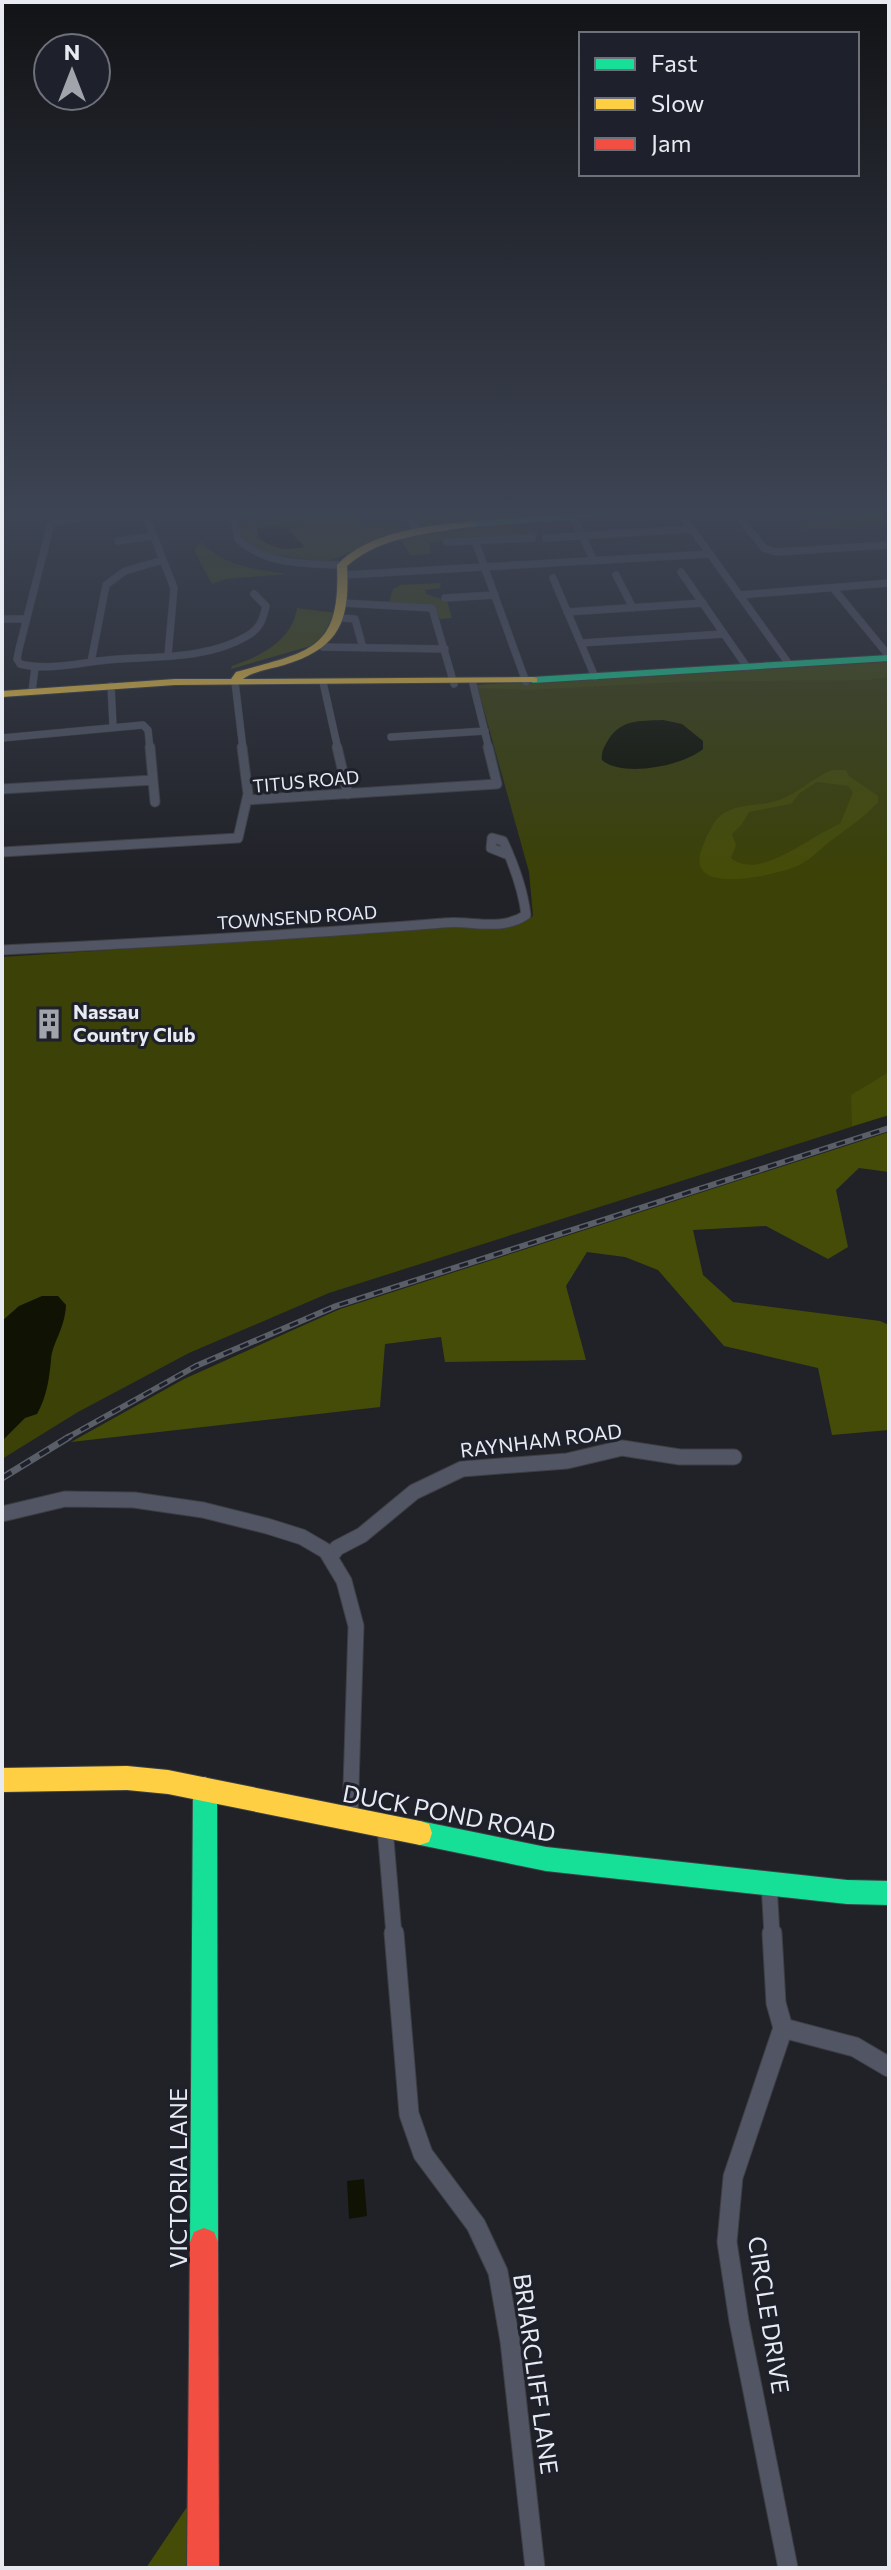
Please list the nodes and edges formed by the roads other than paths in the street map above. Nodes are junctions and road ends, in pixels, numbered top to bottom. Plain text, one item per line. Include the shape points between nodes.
1 (23, 631) edge
2 (97, 631) edge
3 (170, 631) edge
4 (253, 631) edge
5 (332, 631) edge
6 (358, 631) edge
7 (439, 631) edge
8 (508, 631) edge
9 (576, 631) edge
10 (722, 631) edge
11 (765, 631) edge
12 (868, 631) edge
13 (724, 634) junction
14 (581, 643) junction
15 (323, 647) junction
16 (363, 648) junction
17 (445, 649) junction
18 (168, 655) junction
19 (889, 657) edge
20 (91, 662) junction
21 (789, 664) junction
22 (747, 667) junction
23 (35, 668) junction
24 (240, 677) junction
25 (595, 677) junction
26 (323, 682) junction
27 (526, 682) junction
28 (464, 684) junction
29 (111, 686) junction
30 (32, 691) junction
31 (2, 694) edge
32 (113, 726) junction
33 (485, 731) junction
34 (391, 737) dead end
35 (2, 738) edge
36 (153, 780) junction
37 (2, 789) edge
38 (348, 794) junction
39 (247, 800) junction
40 (155, 802) dead end
41 (2, 852) edge
42 (506, 854) dead end
43 (2, 950) edge
44 (734, 1457) dead end
45 (2, 1514) edge
46 (331, 1556) junction
47 (2, 1780) edge
48 (205, 1789) junction
49 (350, 1819) junction
50 (385, 1828) junction
51 (769, 1884) junction
52 (889, 1893) edge
53 (783, 2028) junction
54 (889, 2067) edge
55 (203, 2568) edge
56 (535, 2568) edge
57 (788, 2568) edge

1 - 23 street via 17,659
2 - 20 street
3 - 18 street
4 - 18 street via 215,649
5 - 15 main road
6 - 16 street
7 - 17 street
8 - 27 street
9 - 14 street
10 - 13 street
11 - 21 street
12 - 19 street
13 - 14 street
13 - 22 street
14 - 25 street
15 - 16 street
15 - 24 main road
16 - 17 street
17 - 28 street
18 - 20 street
19 - 21 main road
20 - 23 street
21 - 22 main road
22 - 25 main road
23 - 30 street
24 - 26 main road
24 - 29 main road
24 - 39 street
25 - 27 main road
26 - 28 main road
26 - 38 street
27 - 28 main road
28 - 33 street
29 - 30 main road
29 - 32 street
30 - 31 main road
32 - 35 street
32 - 36 street via 147,728
33 - 34 street
33 - 38 street, TITUS ROAD via 497,784
36 - 37 street
36 - 40 street
38 - 39 street, TITUS ROAD
39 - 41 street, TITUS ROAD via 241,832 233,840
42 - 43 street, TOWNSEND ROAD via 526,915 501,925 453,922 262,938
44 - 46 street, RAYNHAM ROAD via 680,1457 622,1448 567,1461 462,1469 414,1492
45 - 46 street via 55,1501 158,1502 287,1532
46 - 49 street via 351,1600 356,1626
47 - 48 main road, DUCK POND ROAD via 127,1778
48 - 49 main road, DUCK POND ROAD
48 - 55 main road, VICTORIA LANE
49 - 50 main road, DUCK POND ROAD
50 - 51 main road, DUCK POND ROAD via 546,1859
50 - 56 street, BRIARCLIFF LANE via 409,2114 423,2154 476,2225 498,2272
51 - 52 main road, DUCK POND ROAD
51 - 53 street, CIRCLE DRIVE via 776,2003
53 - 54 street via 855,2047
53 - 57 street, CIRCLE DRIVE via 733,2177 727,2242

